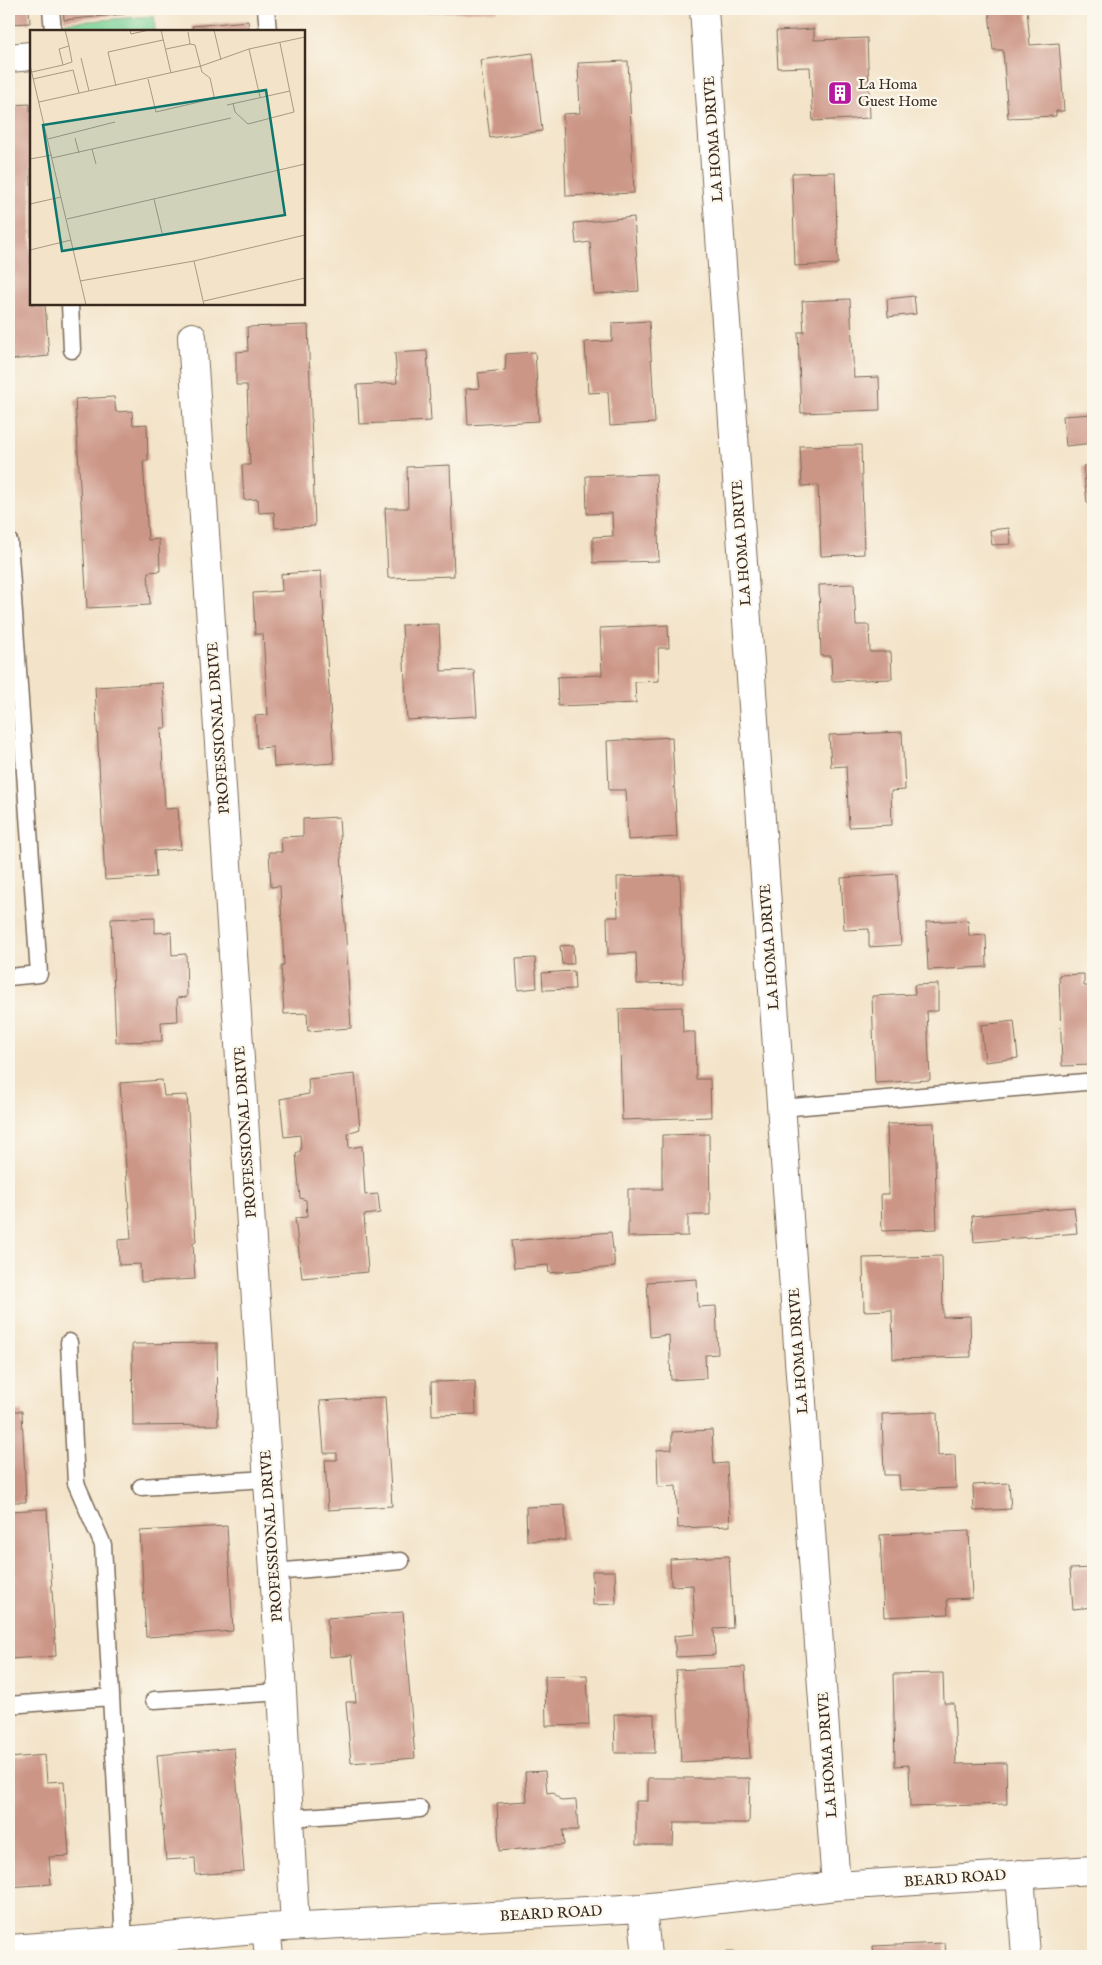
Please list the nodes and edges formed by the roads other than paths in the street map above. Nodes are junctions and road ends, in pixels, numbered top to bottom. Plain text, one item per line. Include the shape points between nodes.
1 (51, 9) edge
2 (266, 9) edge
3 (704, 9) edge
4 (52, 30) edge
5 (268, 30) edge
6 (30, 56) edge
7 (9, 58) edge
8 (70, 305) edge
9 (192, 337) dead end
10 (72, 350) dead end
11 (9, 541) edge
12 (9, 977) edge
13 (1085, 1082) dead end
14 (781, 1108) junction
15 (69, 1342) dead end
16 (268, 1479) junction
17 (141, 1487) dead end
18 (401, 1561) dead end
19 (274, 1572) junction
20 (282, 1692) junction
21 (110, 1697) junction
22 (154, 1700) dead end
23 (9, 1704) edge
24 (420, 1808) dead end
25 (290, 1818) junction
26 (1093, 1870) edge
27 (1020, 1874) junction
28 (836, 1886) junction
29 (642, 1908) junction
30 (295, 1926) junction
31 (266, 1928) junction
32 (124, 1941) junction
33 (9, 1949) edge
34 (269, 1956) edge
35 (647, 1956) edge
36 (1026, 1956) edge

1 - 4 lane
2 - 5 lane
3 - 14 street, LA HOMA DRIVE
6 - 7 street
8 - 10 lane
9 - 16 street, PROFESSIONAL DRIVE
11 - 12 lane via 39,974
13 - 14 lane
14 - 28 street, LA HOMA DRIVE
15 - 21 lane via 76,1483 103,1544
16 - 17 lane
16 - 19 street, PROFESSIONAL DRIVE
18 - 19 lane
19 - 20 street, PROFESSIONAL DRIVE
20 - 22 lane
20 - 25 street, PROFESSIONAL DRIVE
21 - 23 lane
21 - 32 lane
24 - 25 lane
25 - 30 street, PROFESSIONAL DRIVE
26 - 27 street, BEARD ROAD
27 - 28 street, BEARD ROAD
27 - 36 street
28 - 29 street, BEARD ROAD
29 - 30 street, BEARD ROAD
29 - 35 street
30 - 31 street, BEARD ROAD
31 - 32 street, BEARD ROAD
31 - 34 street
32 - 33 street, BEARD ROAD

